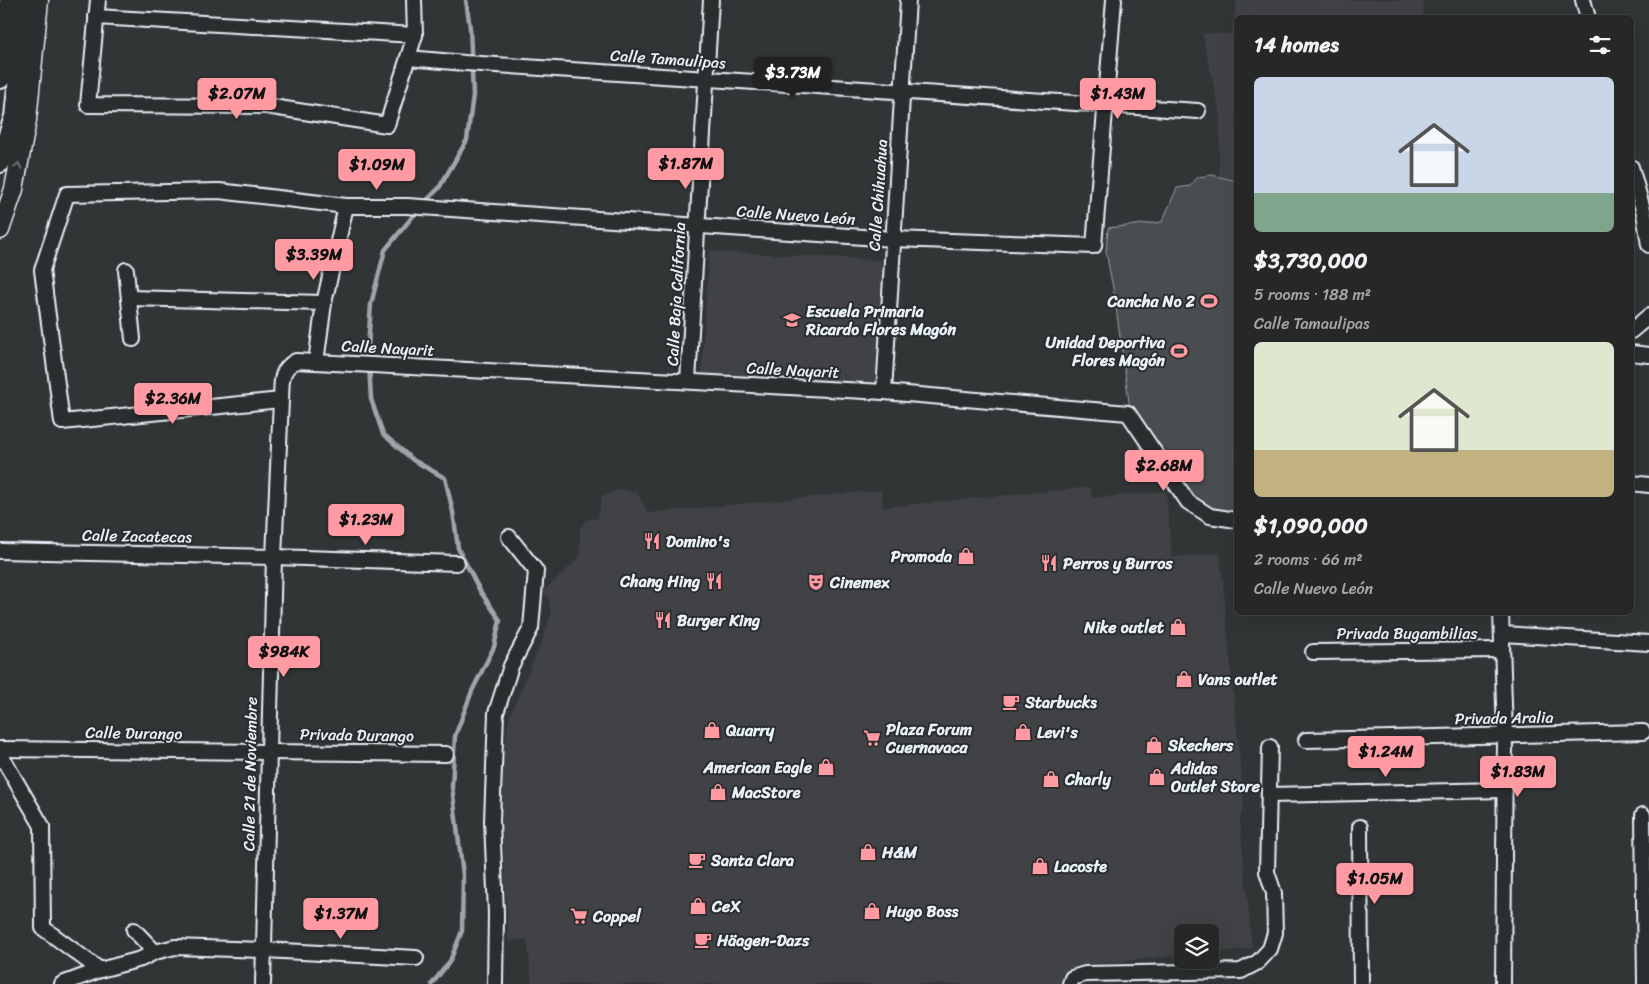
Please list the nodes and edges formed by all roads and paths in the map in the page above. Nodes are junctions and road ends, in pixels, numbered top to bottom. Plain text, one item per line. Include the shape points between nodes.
1 (10, 0) edge
2 (27, 0) edge
3 (39, 0) edge
4 (98, 0) edge
5 (414, 0) edge
6 (711, 0) edge
7 (908, 0) edge
8 (1114, 0) edge
9 (1583, 0) edge
10 (1587, 15) edge
11 (96, 17) junction
12 (415, 35) junction
13 (408, 58) junction
14 (0, 78) edge
15 (707, 79) junction
16 (902, 92) junction
17 (1106, 105) junction
18 (1198, 111) dead end
19 (0, 162) edge
20 (1634, 177) edge
21 (346, 206) junction
22 (698, 226) junction
23 (0, 230) edge
24 (893, 239) junction
25 (1649, 245) edge
26 (126, 270) dead end
27 (129, 298) junction
28 (324, 303) junction
29 (1649, 316) edge
30 (1634, 328) edge
31 (133, 339) dead end
32 (1634, 354) edge
33 (1649, 355) edge
34 (296, 361) joint
35 (316, 362) junction
36 (688, 381) junction
37 (884, 392) junction
38 (281, 400) junction
39 (1634, 483) edge
40 (1649, 485) edge
41 (1234, 520) edge
42 (509, 537) dead end
43 (0, 551) edge
44 (274, 557) junction
45 (457, 563) dead end
46 (1501, 615) edge
47 (1502, 634) junction
48 (1649, 643) edge
49 (1502, 650) junction
50 (1313, 652) dead end
51 (1643, 732) dead end
52 (1505, 735) junction
53 (1306, 740) dead end
54 (1270, 747) dead end
55 (0, 749) edge
56 (268, 752) junction
57 (0, 754) edge
58 (446, 754) dead end
59 (1503, 790) junction
60 (1269, 794) junction
61 (1643, 815) dead end
62 (1360, 827) dead end
63 (134, 930) dead end
64 (264, 950) junction
65 (155, 952) junction
66 (416, 958) dead end
67 (100, 970) junction
68 (62, 984) edge
69 (263, 984) edge
70 (495, 984) edge
71 (1070, 984) edge
72 (1361, 984) edge
73 (1503, 984) edge
74 (1645, 984) edge

1 - 14 highway
2 - 19 highway via 15,117
23 -> 3 main road via 14,189 26,120
4 - 11 street
5 - 12 street
6 - 15 street, Calle Baja California
7 - 16 street, Calle Chihuahua
8 - 17 street
9 - 10 street
11 - 12 street
11 - 13 street via 88,105 266,106 388,124
12 - 13 street
13 - 15 street, Calle Tamaulipas
15 - 16 street, Calle Tamaulipas
15 - 22 street, Calle Baja California
16 - 17 street, Calle Tamaulipas
16 - 24 street, Calle Chihuahua
17 - 18 street, Calle Tamaulipas
17 - 24 street, Calle Nuevo León via 1094,246
20 - 25 street
21 - 22 street, Calle Nuevo León via 407,206
21 - 28 street
21 - 38 street, Calle Nuevo León via 219,191 67,194 42,270 62,422
22 - 24 street, Calle Nuevo León
22 - 36 street, Calle Baja California
24 - 37 street, Calle Chihuahua
26 - 27 street
27 - 28 street
27 - 31 street
28 - 35 street
29 - 30 street
32 - 33 street
34 - 35 street, Calle Nayarit
34 - 38 street, Calle 21 de Noviembre via 287,366 283,375
35 - 36 street, Calle Nayarit
36 - 37 street, Calle Nayarit
37 - 41 street, Calle Nayarit via 1128,414 1188,502 1210,516
38 - 44 street, Calle 21 de Noviembre
39 - 40 street
42 - 70 street via 536,571 531,628 511,666 496,713 492,821
43 - 44 street, Calle Zacatecas
44 - 45 street, Calle Zacatecas
44 - 56 street, Calle 21 de Noviembre
46 - 47 street
47 - 48 street
47 - 49 street
49 - 50 street, Privada Bugambilias
49 - 52 street
51 - 52 street, Privada Aralia
52 - 53 street, Privada Aralia
52 - 59 street
54 - 60 street
55 - 56 street, Calle Durango
56 - 58 street, Privada Durango
56 - 64 street, Calle 21 de Noviembre
57 - 67 street via 42,826 43,928
59 - 60 street
59 - 73 street
60 - 71 street via 1267,872 1274,893 1275,933 1270,949 1258,962 1241,970 1085,974 1072,978
61 - 74 street
62 - 72 street
63 - 65 street
64 - 65 street via 175,947
64 - 66 street
64 - 69 street, Calle 21 de Noviembre
65 - 67 street
67 - 68 street

